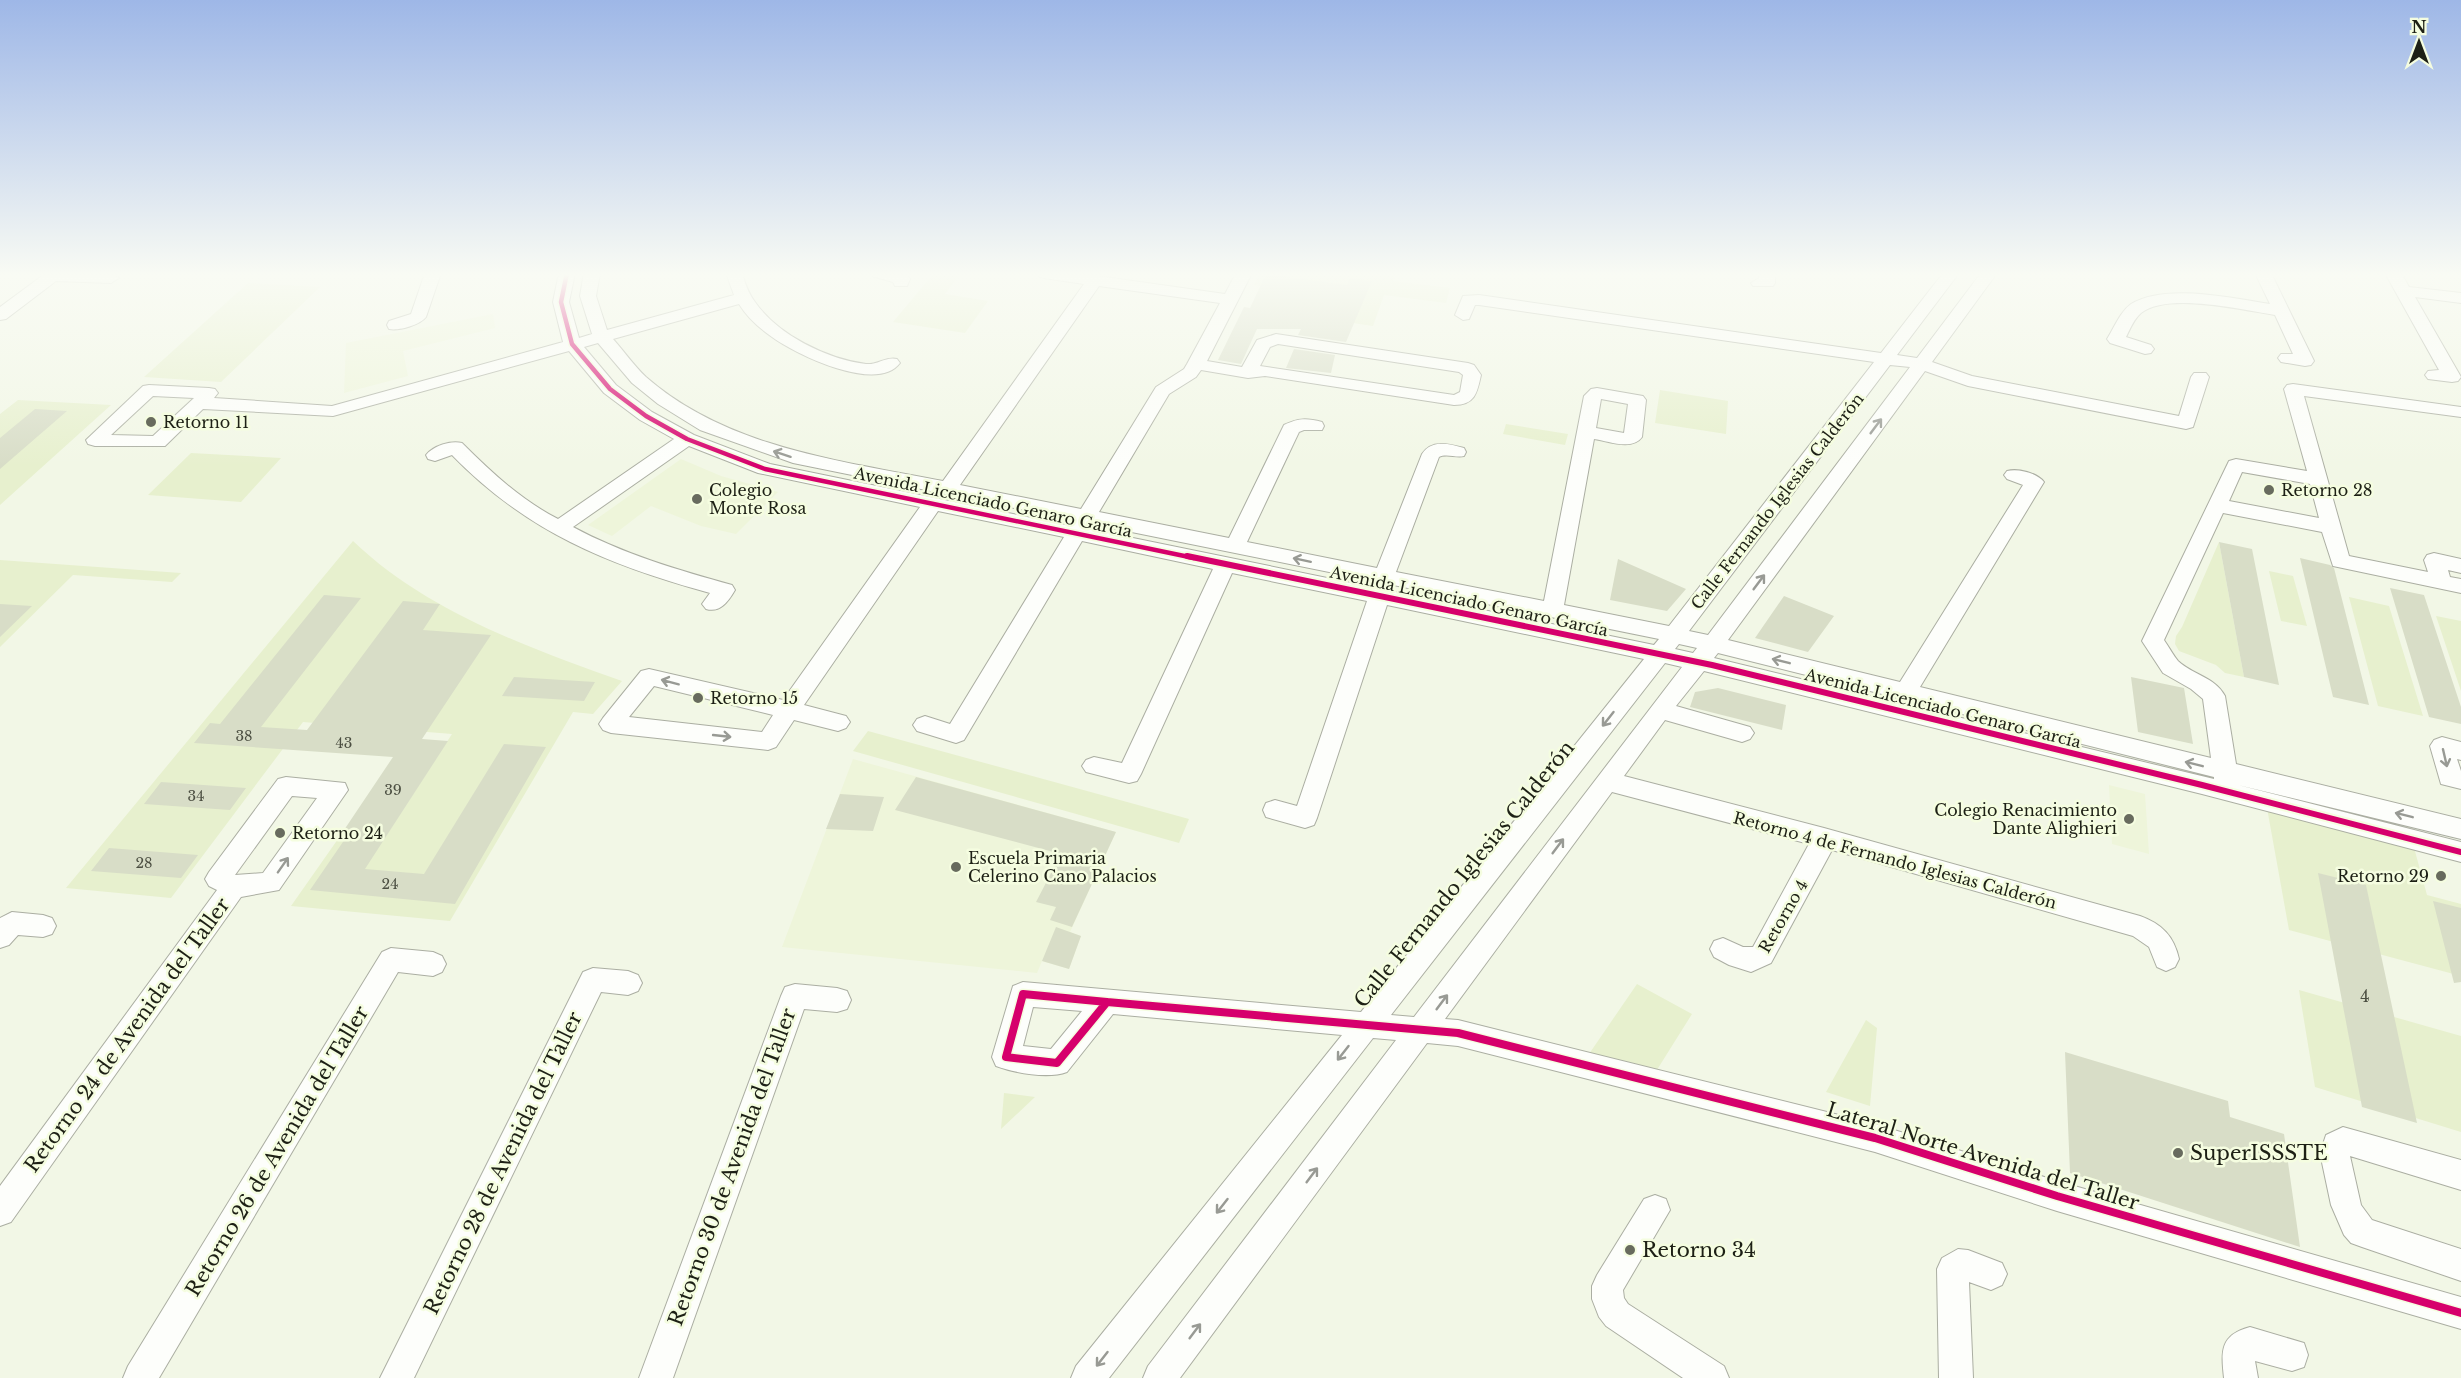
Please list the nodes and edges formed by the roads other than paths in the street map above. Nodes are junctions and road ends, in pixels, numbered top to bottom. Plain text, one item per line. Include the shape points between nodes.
1 (570, 337) edge
2 (596, 337) edge
3 (602, 337) edge
4 (785, 337) edge
5 (1054, 337) edge
6 (1210, 337) edge
7 (1732, 337) edge
8 (1903, 337) edge
9 (1942, 337) edge
10 (2117, 337) edge
11 (2294, 337) edge
12 (2430, 337) edge
13 (572, 344) junction
14 (2145, 349) dead end
15 (2287, 358) dead end
16 (1886, 360) junction
17 (891, 363) dead end
18 (1196, 364) junction
19 (1922, 364) junction
20 (1248, 373) junction
21 (2434, 375) dead end
22 (2200, 377) dead end
23 (200, 403) junction
24 (2461, 412) edge
25 (1315, 426) dead end
26 (1588, 432) dead end
27 (687, 439) junction
28 (1457, 452) dead end
29 (435, 455) dead end
30 (818, 471) junction
31 (2014, 475) dead end
32 (2319, 479) junction
33 (947, 489) junction
34 (933, 504) junction
35 (2217, 505) junction
36 (1082, 524) junction
37 (2331, 527) junction
38 (556, 529) junction
39 (1231, 555) junction
40 (2461, 566) edge
41 (2452, 584) edge
42 (1382, 586) junction
43 (713, 604) dead end
44 (1552, 609) junction
45 (1713, 644) junction
46 (1667, 645) junction
47 (1697, 662) junction
48 (1906, 692) junction
49 (1660, 710) junction
50 (788, 711) junction
51 (838, 722) dead end
52 (925, 725) dead end
53 (1743, 733) dead end
54 (2075, 744) junction
55 (2461, 751) edge
56 (1094, 766) dead end
57 (2461, 780) edge
58 (1607, 781) junction
59 (2226, 781) junction
60 (1275, 810) dead end
61 (2461, 829) edge
62 (1824, 838) junction
63 (2461, 852) edge
64 (234, 887) junction
65 (44, 926) dead end
66 (0, 937) edge
67 (1723, 949) dead end
68 (2166, 959) dead end
69 (433, 964) dead end
70 (628, 983) dead end
71 (837, 1000) dead end
72 (1108, 1000) dead end
73 (1366, 1024) junction
74 (1421, 1031) junction
75 (2461, 1175) edge
76 (1655, 1210) dead end
77 (0, 1211) edge
78 (2461, 1265) edge
79 (1991, 1274) dead end
80 (2461, 1313) edge
81 (2292, 1355) dead end
82 (140, 1378) edge
83 (398, 1378) edge
84 (656, 1378) edge
85 (1088, 1378) edge
86 (1160, 1378) edge
87 (1713, 1378) edge
88 (1956, 1378) edge
89 (2241, 1378) edge

1 - 13 street, Avenida Licenciado Genaro García
2 - 13 street
30 -> 3 street, Avenida Licenciado Genaro García via 707,426 664,400 638,379
4 - 17 street via 835,362 870,370 884,369
5 - 33 street
6 - 18 street
7 - 16 street
8 - 16 street, Calle Fernando Iglesias Calderón
9 - 19 street, Calle Fernando Iglesias Calderón
10 - 14 street
11 - 15 street via 2305,361
12 - 21 street via 2452,377
13 - 23 street via 333,411
13 - 27 street, Avenida Licenciado Genaro García via 610,389 646,416
16 - 19 street
16 - 46 street, Calle Fernando Iglesias Calderón
18 - 20 street
18 - 36 street via 1191,374 1162,391
19 - 22 street via 1968,381 2187,423
45 -> 19 street, Calle Fernando Iglesias Calderón
20 - 20 street via 1265,371 1460,400 1468,395 1472,375 1462,367 1276,339 1263,344
23 - 23 street via 209,393 149,390 95,440 158,442
24 - 32 street via 2293,389
25 - 39 street via 1300,424 1292,429
26 - 44 street
27 - 30 street, Avenida Licenciado Genaro García via 765,469
27 - 38 street
28 - 42 street via 1440,449 1431,454
29 - 38 street via 454,447 517,503
30 - 33 street, Avenida Licenciado Genaro García
30 - 34 street, Avenida Licenciado Genaro García
31 - 48 street via 2034,482
32 - 35 street via 2236,465
32 - 37 street
33 - 36 street, Avenida Licenciado Genaro García
34 - 36 street, Avenida Licenciado Genaro García
34 - 50 street
35 - 37 street
35 - 59 street via 2153,641 2171,667 2214,696
36 - 39 street, Avenida Licenciado Genaro García
36 - 52 street via 956,734
37 - 41 street via 2340,561
38 - 43 street via 647,567 725,590
39 - 42 street, Avenida Licenciado Genaro García
39 - 56 street via 1129,774
40 - 41 street via 2434,560
42 - 44 street, Avenida Licenciado Genaro García
42 - 46 street, Avenida Licenciado Genaro García
42 - 60 street via 1305,818
44 - 46 street, Avenida Licenciado Genaro García
45 - 46 street, Avenida Licenciado Genaro García
45 - 47 street, Calle Fernando Iglesias Calderón
48 -> 45 street, Avenida Licenciado Genaro García
46 - 47 street, Avenida Licenciado Genaro García
46 -> 73 street, Calle Fernando Iglesias Calderón
47 - 49 street, Calle Fernando Iglesias Calderón
47 - 54 street, Avenida Licenciado Genaro García
48 - 54 street, Avenida Licenciado Genaro García
49 - 53 street
49 - 58 street, Calle Fernando Iglesias Calderón
50 -> 50 street via 649,676 611,724 768,741
50 - 51 street
54 - 59 street, Avenida Licenciado Genaro García
55 -> 57 street via 2442,746 2449,777
58 - 62 street, Retorno 4 de Fernando Iglesias Calderón
74 -> 58 street, Calle Fernando Iglesias Calderón
61 -> 59 street, Avenida Licenciado Genaro García
59 - 63 street, Avenida Licenciado Genaro García
62 - 67 street, Retorno 4 via 1762,955 1751,960
62 - 68 street, Retorno 4 de Fernando Iglesias Calderón via 2140,927 2156,935
64 -> 64 street, Retorno 24 de Avenida del Taller via 270,883 336,790 286,786 218,879
64 - 77 street, Retorno 24 de Avenida del Taller
65 - 66 street via 12,923
69 - 82 street, Retorno 26 de Avenida del Taller via 391,960
70 - 83 street, Retorno 28 de Avenida del Taller via 593,980
71 - 84 street, Retorno 30 de Avenida del Taller via 795,996
72 - 73 street, Lateral Norte Avenida del Taller
73 - 74 street, Lateral Norte Avenida del Taller
73 -> 85 street, Calle Fernando Iglesias Calderón
74 - 80 street, Lateral Norte Avenida del Taller via 1458,1033 1875,1138 2057,1196
86 -> 74 street, Calle Fernando Iglesias Calderón
75 - 78 street via 2353,1142 2336,1145 2348,1213 2362,1232
76 - 87 street via 1608,1286 1606,1296 1617,1315
79 - 88 street via 1968,1266 1953,1269
81 - 89 street via 2250,1343 2243,1345 2238,1353

